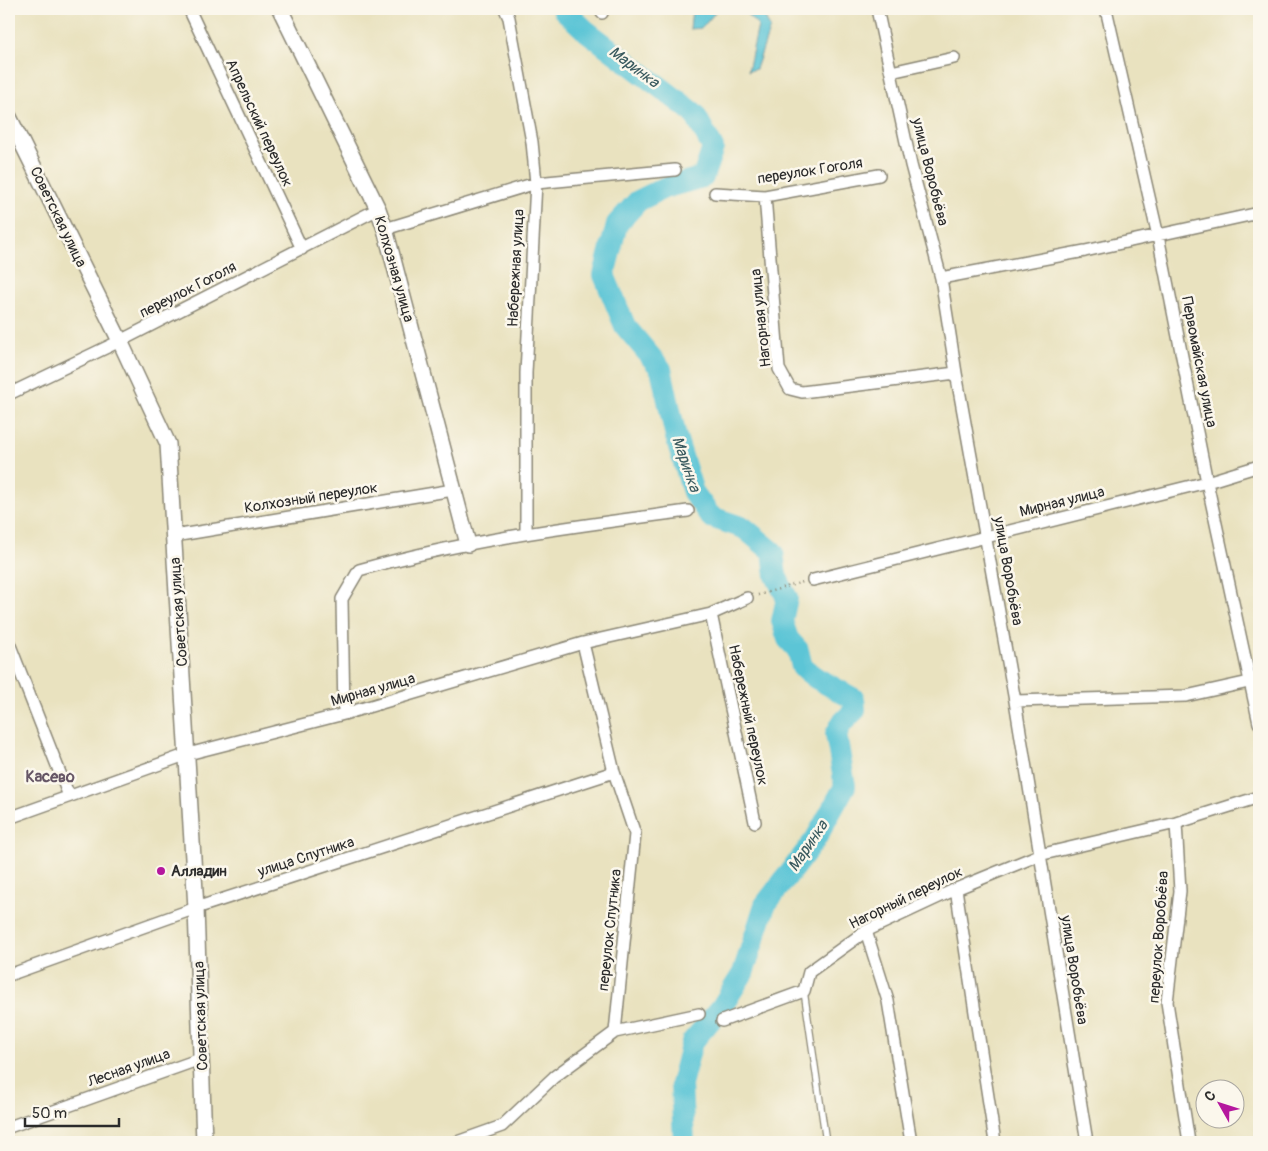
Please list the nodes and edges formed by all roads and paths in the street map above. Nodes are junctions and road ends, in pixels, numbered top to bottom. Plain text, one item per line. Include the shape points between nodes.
1 (189, 9) edge
2 (280, 9) edge
3 (505, 9) edge
4 (877, 9) edge
5 (1106, 9) edge
6 (954, 58) dead end
7 (891, 72) junction
8 (9, 117) edge
9 (675, 170) dead end
10 (880, 176) dead end
11 (536, 183) junction
12 (715, 193) dead end
13 (765, 196) junction
14 (378, 209) junction
15 (1259, 213) edge
16 (385, 229) junction
17 (1158, 236) junction
18 (302, 249) junction
19 (941, 278) junction
20 (120, 342) junction
21 (956, 373) junction
22 (9, 394) edge
23 (1259, 466) edge
24 (1207, 482) junction
25 (453, 490) junction
26 (688, 511) dead end
27 (526, 532) junction
28 (174, 536) junction
29 (987, 536) junction
30 (468, 544) junction
31 (813, 580) joint
32 (747, 598) joint
33 (711, 614) junction
34 (9, 643) edge
35 (582, 643) junction
36 (1249, 682) junction
37 (1015, 701) junction
38 (344, 714) junction
39 (1259, 723) edge
40 (188, 754) junction
41 (614, 772) junction
42 (69, 796) junction
43 (1259, 797) edge
44 (9, 818) edge
45 (754, 822) dead end
46 (1176, 823) junction
47 (1039, 855) junction
48 (956, 889) junction
49 (196, 908) junction
50 (866, 931) junction
51 (9, 975) edge
52 (804, 990) junction
53 (699, 1014) dead end
54 (722, 1022) dead end
55 (615, 1032) junction
56 (203, 1058) junction
57 (9, 1127) edge
58 (204, 1142) edge
59 (456, 1142) edge
60 (826, 1142) edge
61 (911, 1142) edge
62 (995, 1142) edge
63 (1087, 1142) edge
64 (1189, 1142) edge

1 - 18 street, Апрельский переулок
2 - 14 street, Колхозная улица
3 - 11 street, Набережная улица via 532,142
4 - 7 street, улица Воробьёва
5 - 17 street, Первомайская улица
6 - 7 street
7 - 19 street, улица Воробьёва via 911,165
8 - 20 street, Советская улица
9 - 11 street
10 - 13 street, переулок Гоголя
11 - 16 street
11 - 27 street, Набережная улица via 526,373
12 - 13 street, переулок Гоголя
13 - 21 street, Нагорная улица via 779,369 790,389 802,392
14 - 16 street, Колхозная улица
14 - 18 street, переулок Гоголя
15 - 17 street
16 - 25 street, Колхозная улица
17 - 19 street
17 - 24 street, Первомайская улица
18 - 20 street, переулок Гоголя
19 - 21 street, улица Воробьёва
20 - 22 street, переулок Гоголя
20 - 28 street, Советская улица via 168,444
21 - 29 street, улица Воробьёва
23 - 24 street, Мирная улица
24 - 29 street, Мирная улица
24 - 36 street, Первомайская улица
25 - 28 street, Колхозный переулок
25 - 30 street, Колхозная улица
26 - 27 street
27 - 30 street
28 - 40 street, Советская улица
29 - 31 street, Мирная улица
29 - 37 street, улица Воробьёва
30 - 38 street via 359,570 342,599
31 - 32 path
32 - 33 street, Мирная улица
33 - 35 street, Мирная улица
33 - 45 street, Набережный переулок
34 - 42 street
35 - 38 street, Мирная улица
35 - 41 street, переулок Спутника
36 - 37 street via 1186,696
36 - 39 street, Первомайская улица
37 - 47 street, улица Воробьёва
38 - 40 street, Мирная улица
40 - 42 street, Мирная улица
40 - 49 street, Советская улица
41 - 49 street, улица Спутника
41 - 55 street, переулок Спутника via 635,834
42 - 44 street, Мирная улица
43 - 46 street, Нагорный переулок
46 - 47 street, Нагорный переулок
46 - 64 street, переулок Воробьёва via 1180,891 1167,1002
47 - 48 street, Нагорный переулок
47 - 63 street, улица Воробьёва
48 - 50 street, Нагорный переулок
48 - 62 street
49 - 51 street, улица Спутника
49 - 56 street, Советская улица
50 - 52 street, Нагорный переулок via 809,972
50 - 61 street via 888,1001
52 - 54 street
52 - 60 lane
53 - 55 street
55 - 59 street via 554,1077 502,1126
56 - 57 street, Лесная улица
56 - 58 street, Советская улица

